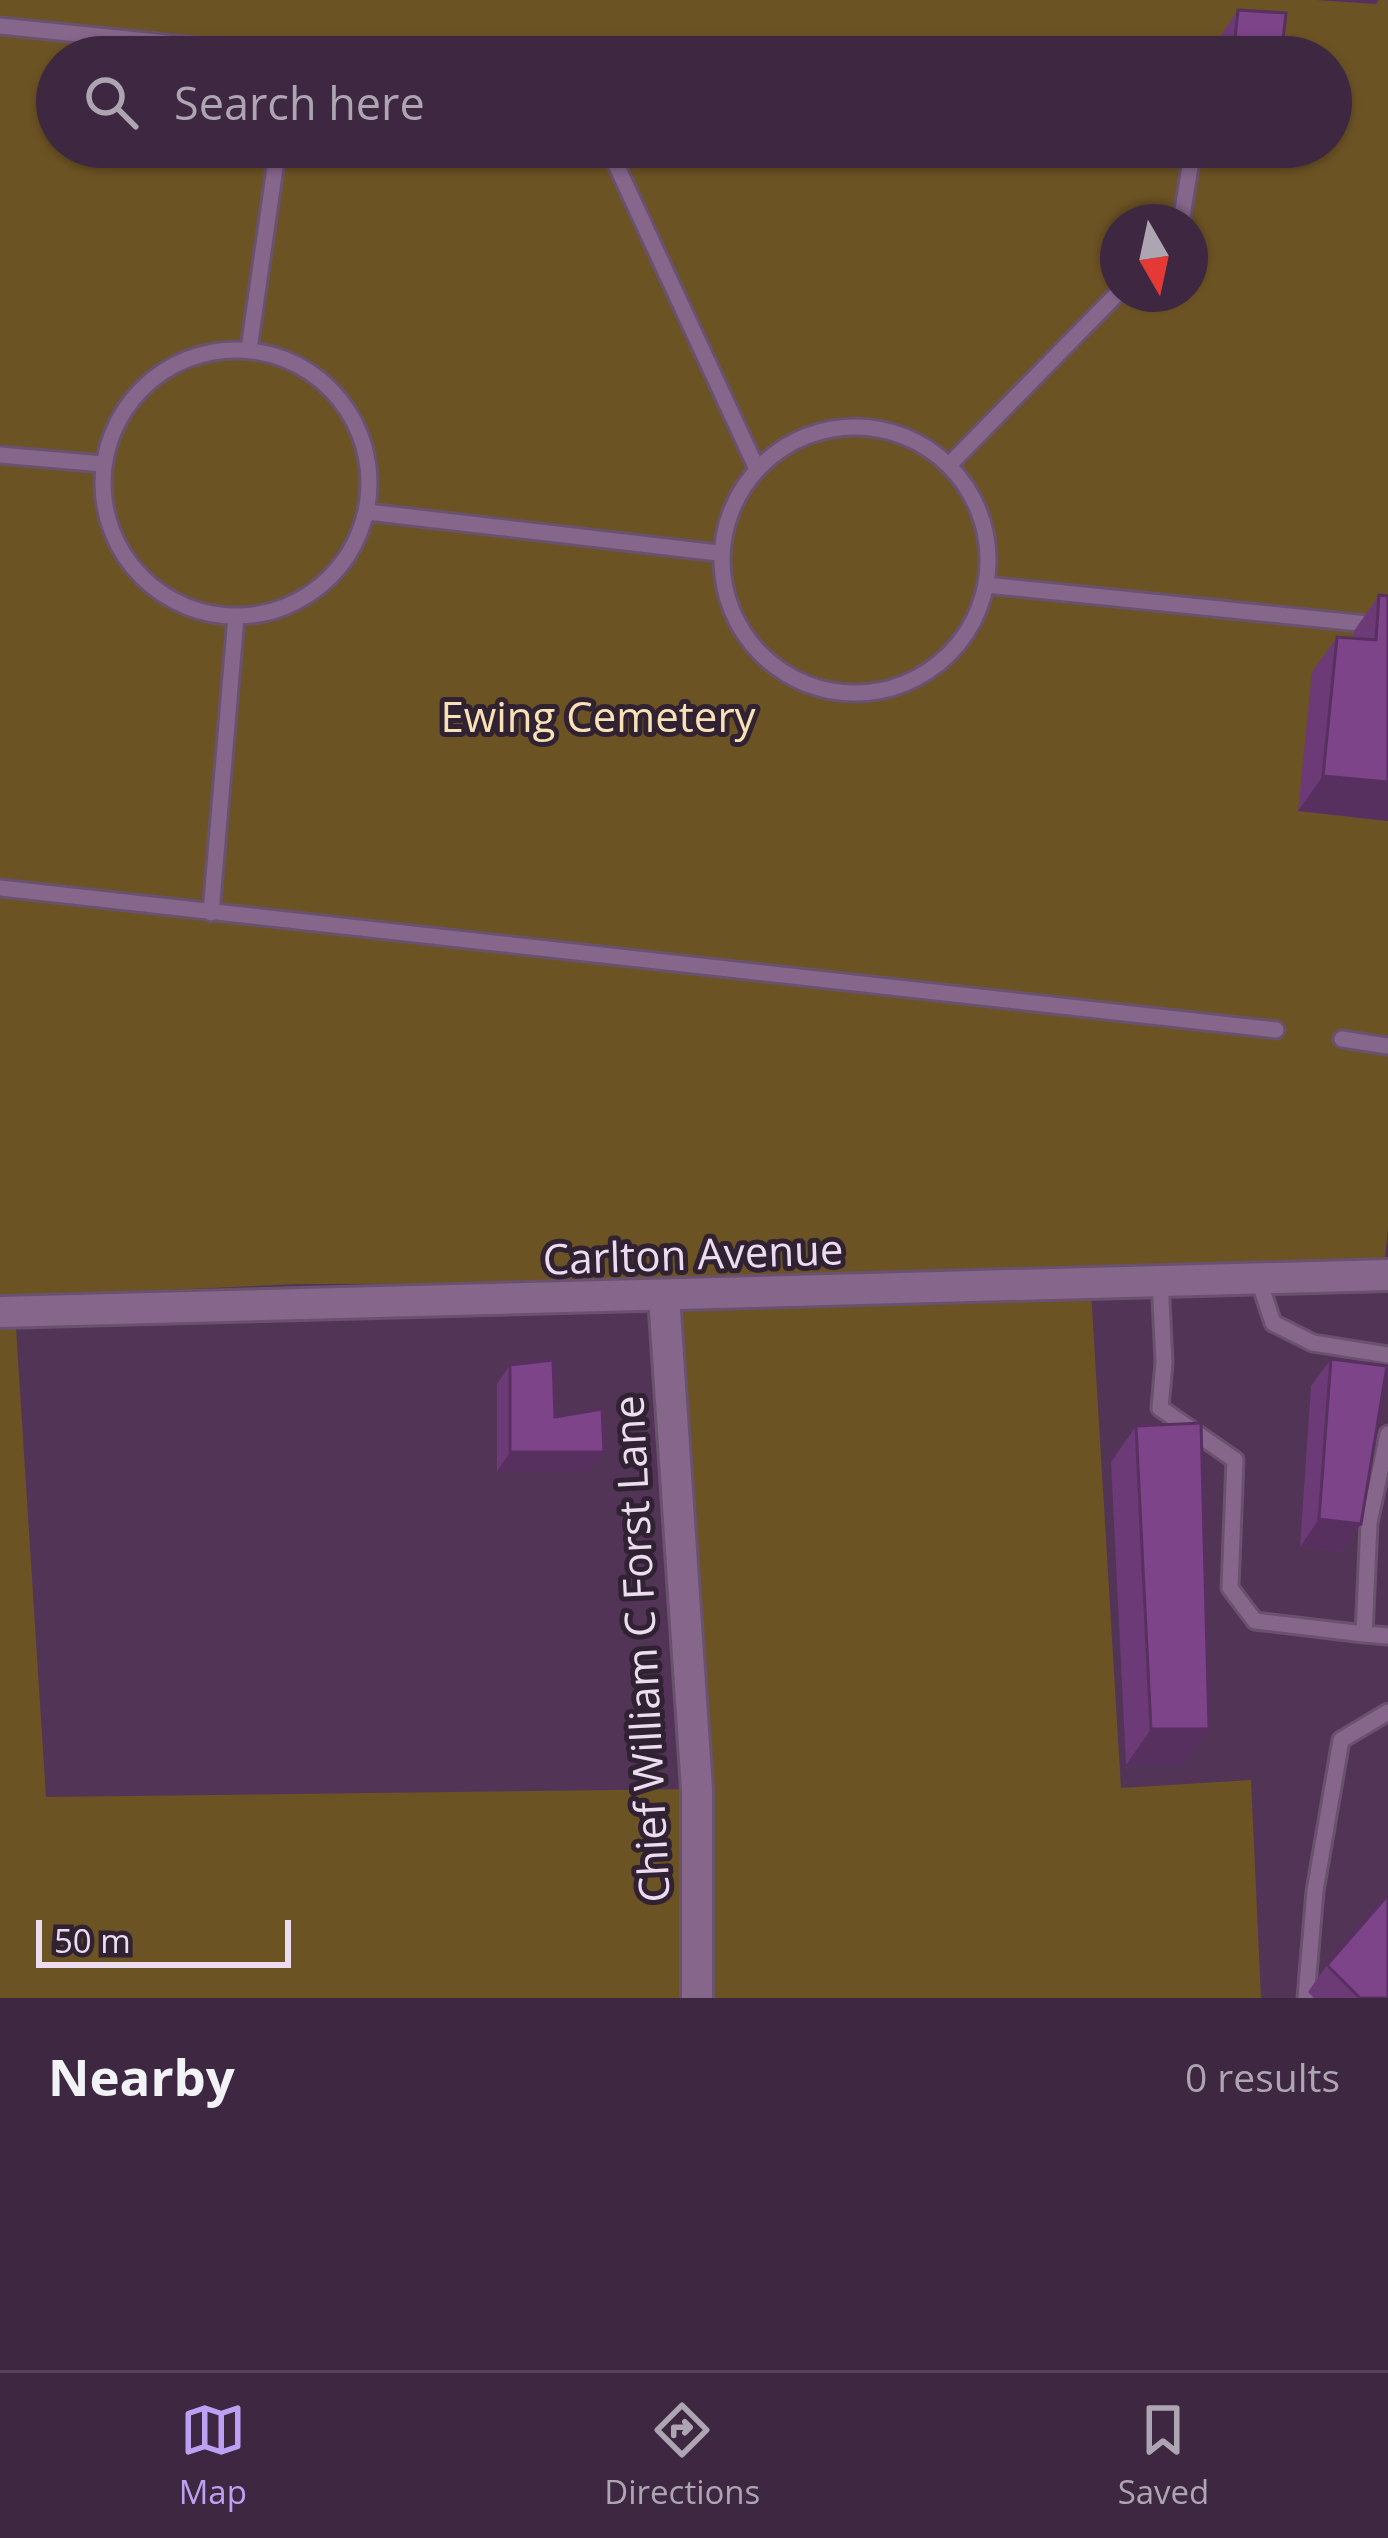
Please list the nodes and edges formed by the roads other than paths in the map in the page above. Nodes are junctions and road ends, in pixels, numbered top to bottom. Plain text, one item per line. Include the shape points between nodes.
1 (0, 26) edge
2 (98, 36) edge
3 (275, 168) edge
4 (618, 168) edge
5 (1190, 168) edge
6 (1184, 204) edge
7 (1100, 311) edge
8 (249, 349) junction
9 (0, 455) edge
10 (103, 464) junction
11 (950, 464) junction
12 (757, 469) junction
13 (368, 512) junction
14 (718, 553) junction
15 (986, 585) junction
16 (236, 617) junction
17 (1388, 626) edge
18 (0, 888) edge
19 (212, 914) junction
20 (1276, 1030) dead end
21 (1342, 1039) dead end
22 (1388, 1046) edge
23 (1388, 1275) edge
24 (1258, 1278) junction
25 (1160, 1281) junction
26 (664, 1296) junction
27 (0, 1312) edge
28 (1388, 1355) edge
29 (1388, 1434) edge
30 (1364, 1634) junction
31 (1388, 1636) edge
32 (1388, 1712) edge
33 (697, 1998) edge
34 (1306, 1998) edge

1 - 2 lane
3 - 8 lane
4 - 12 lane
5 - 6 lane
7 - 11 lane
8 - 10 lane via 208,351 138,391 115,425
8 - 13 lane via 293,361 330,387 357,423 370,467
9 - 10 lane
10 - 16 lane via 104,509 120,552 139,574 190,610
11 - 12 lane via 912,438 868,426 789,443
11 - 15 lane via 976,501 989,544
12 - 14 lane via 734,502
13 - 14 lane
13 - 16 lane via 351,554 321,588 281,610
14 - 15 lane via 740,630 770,664 810,687 855,695 900,687 940,665 970,631
15 - 17 lane
16 - 19 lane
18 - 19 lane
19 - 20 lane
21 - 22 lane
23 - 24 street, Carlton Avenue
24 - 25 street, Carlton Avenue
24 - 28 lane via 1273,1323 1313,1343
25 - 26 street, Carlton Avenue
25 - 30 lane via 1160,1408 1235,1460 1230,1588 1255,1621
26 - 27 street, Carlton Avenue
26 - 33 street, Chief William C Forst Lane via 697,1790
29 - 30 lane via 1369,1523
30 - 31 lane
32 - 34 lane via 1341,1740

